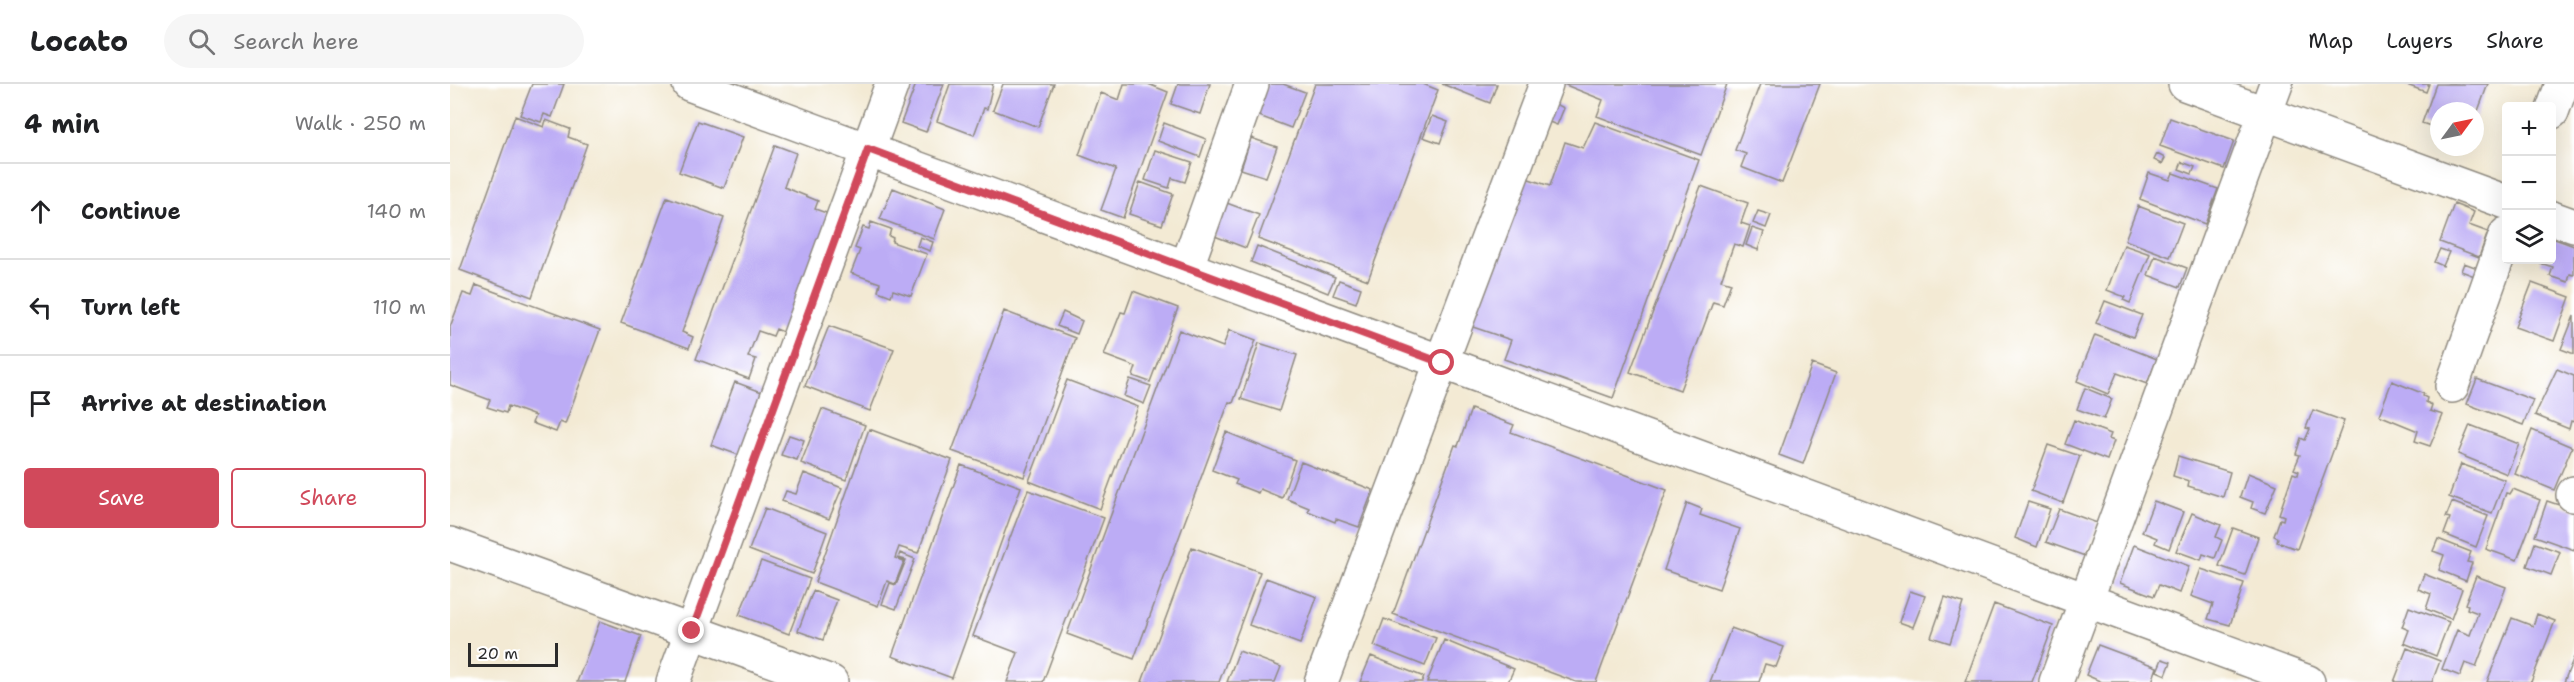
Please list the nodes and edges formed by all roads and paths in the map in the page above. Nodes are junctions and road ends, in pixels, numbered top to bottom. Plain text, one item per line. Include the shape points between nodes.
1 (689, 84) edge
2 (892, 84) edge
3 (1252, 84) edge
4 (1546, 84) edge
5 (2185, 84) edge
6 (2562, 84) edge
7 (2270, 98) edge
8 (2556, 102) edge
9 (868, 149) junction
10 (2502, 199) edge
11 (2556, 219) edge
12 (2574, 226) edge
13 (2502, 245) edge
14 (1186, 269) junction
15 (1442, 363) junction
16 (2452, 386) dead end
17 (450, 544) edge
18 (2086, 601) junction
19 (692, 631) junction
20 (673, 682) edge
21 (831, 682) edge
22 (1321, 682) edge
23 (2056, 682) edge
24 (2308, 682) edge

1 - 9 street
2 - 9 street
3 - 14 street
4 - 15 street
5 - 7 street
6 - 8 street
7 - 10 street
7 - 18 street
9 - 14 street
9 - 19 street
11 - 12 street
13 - 16 street
14 - 15 street
15 - 18 street
15 - 22 street
17 - 19 street
18 - 23 street
18 - 24 street
19 - 20 street
19 - 21 street

